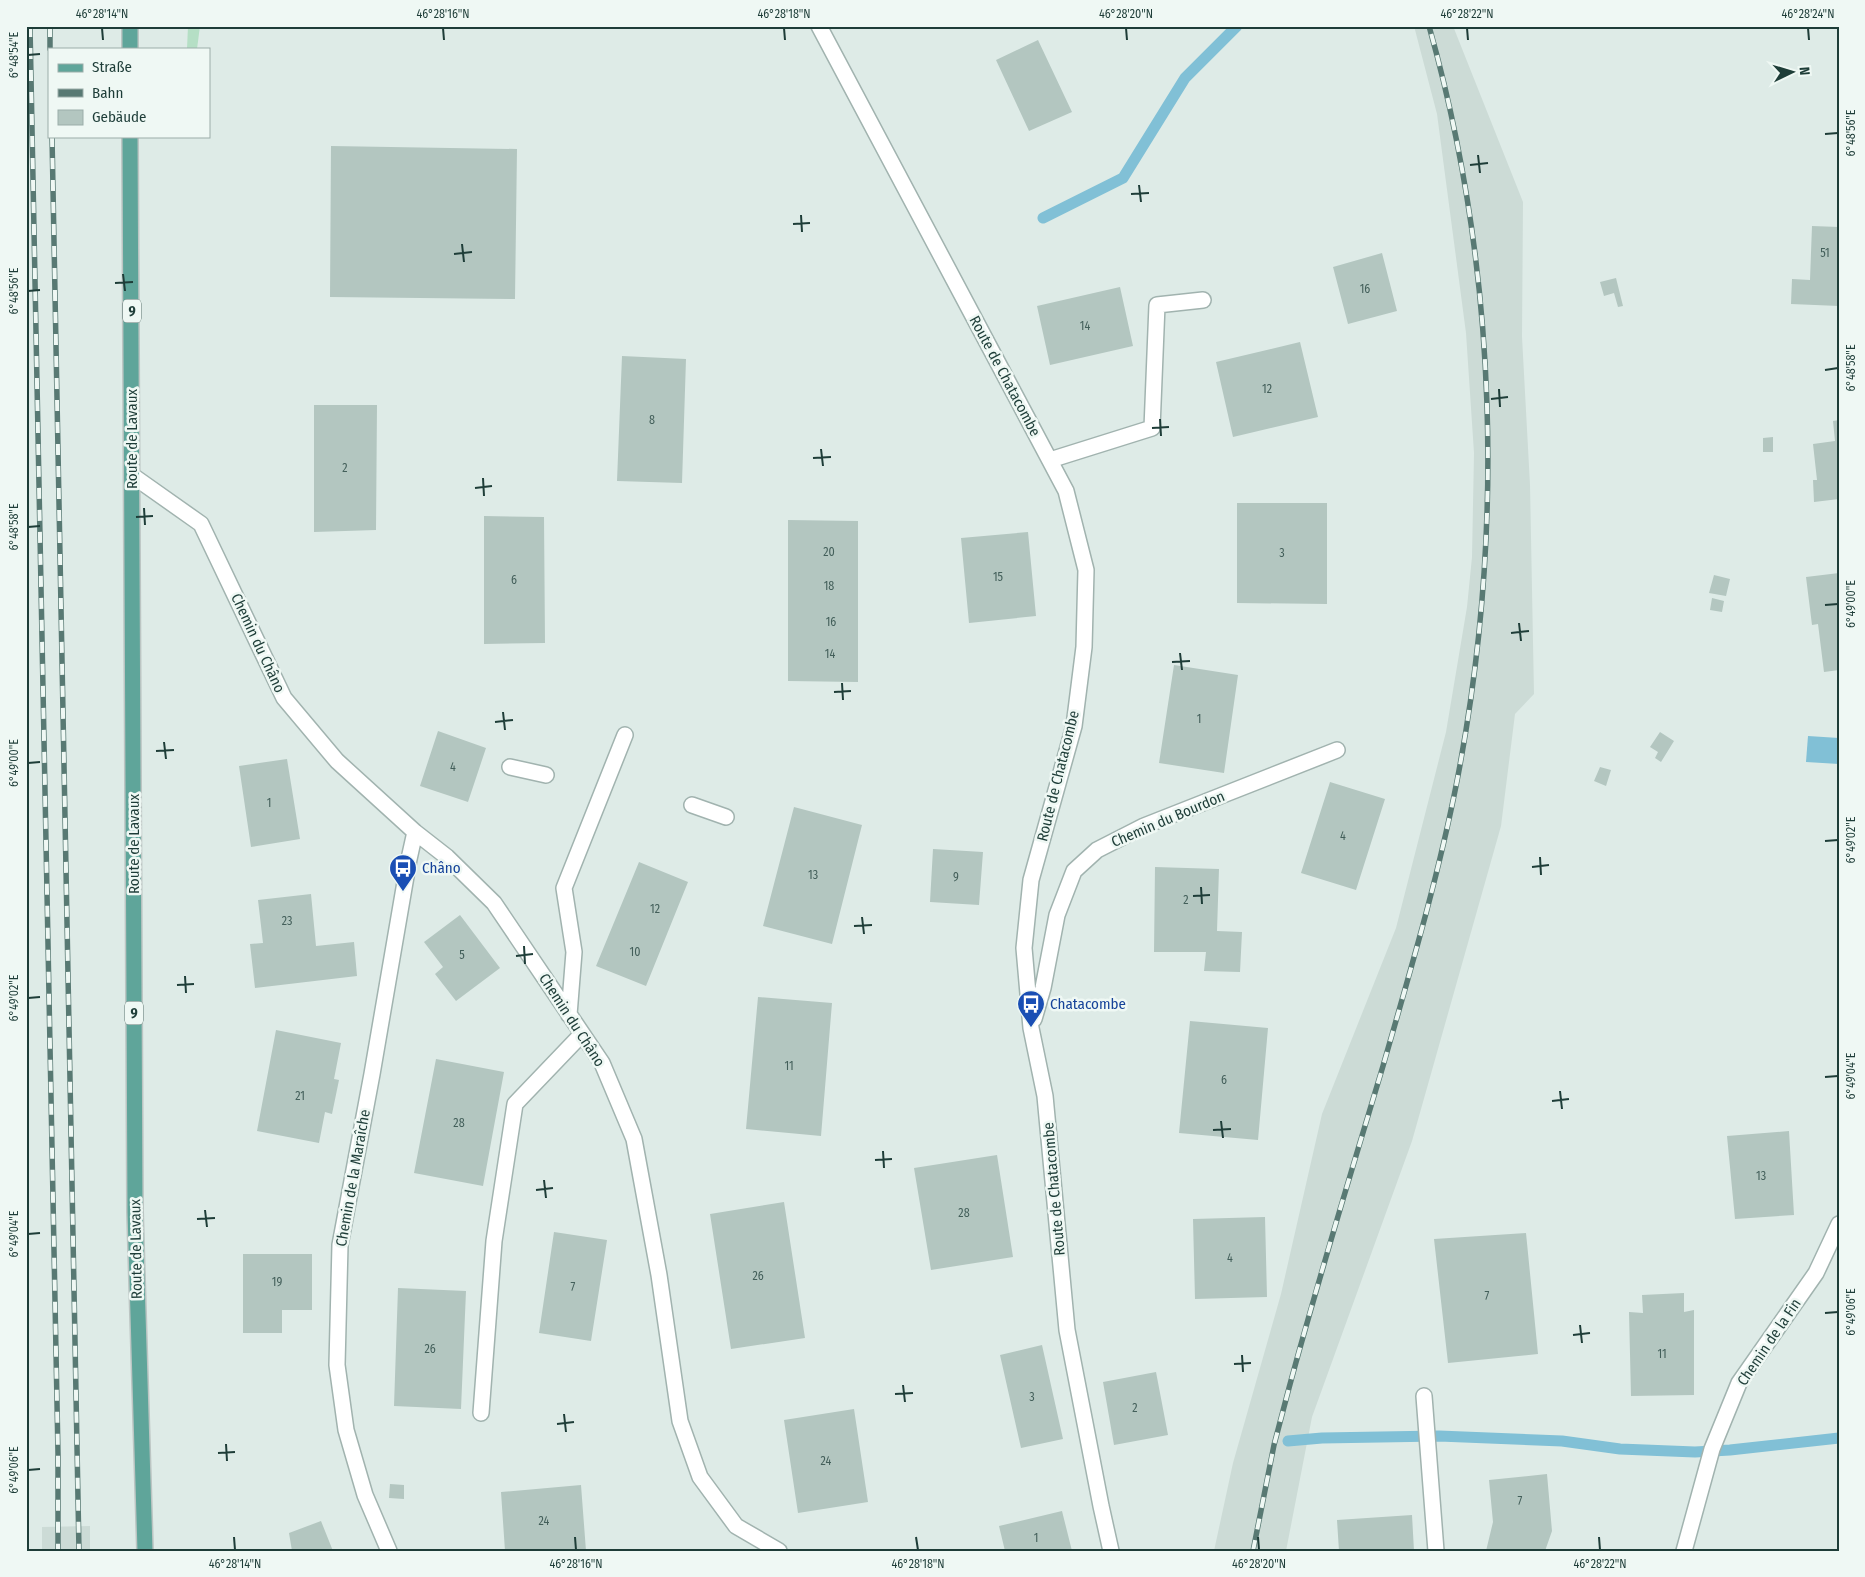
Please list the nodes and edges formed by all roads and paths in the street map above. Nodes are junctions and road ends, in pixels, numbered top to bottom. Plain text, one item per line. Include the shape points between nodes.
1 (130, 26) edge
2 (819, 26) edge
3 (130, 48) edge
4 (130, 138) edge
5 (1203, 300) dead end
6 (1050, 460) junction
7 (133, 476) junction
8 (625, 735) dead end
9 (1337, 750) dead end
10 (510, 767) dead end
11 (546, 775) dead end
12 (692, 805) dead end
13 (726, 817) dead end
14 (415, 832) junction
15 (569, 1014) junction
16 (1031, 1028) junction
17 (582, 1034) junction
18 (1839, 1224) edge
19 (1424, 1396) dead end
20 (481, 1413) dead end
21 (145, 1551) edge
22 (389, 1551) edge
23 (779, 1551) edge
24 (1111, 1551) edge
25 (1436, 1551) edge
26 (1684, 1551) edge

1 - 3 main road
2 - 6 street, Route de Chatacombe
4 - 7 main road, Route de Lavaux / 9
5 - 6 street via 1157,305 1152,428
6 - 16 street, Route de Chatacombe via 1066,491 1086,570 1084,647 1074,726 1031,880 1024,948
7 - 14 street, Chemin du Châno via 201,524 284,698 337,761
7 - 21 main road, Route de Lavaux / 9 via 135,1212
8 - 15 street via 564,888 574,952
9 - 16 street, Chemin du Bourdon via 1144,826 1097,850 1074,871 1057,915
10 - 11 street
12 - 13 street
14 - 15 street, Chemin du Châno via 448,857 494,903
14 - 22 street, Chemin de la Maraîche via 340,1245 337,1365 346,1430 365,1495
15 - 17 street, Chemin du Châno
16 - 24 street, Route de Chatacombe via 1045,1096 1068,1330
17 - 20 street via 515,1104 494,1241
17 - 23 street, Chemin du Châno via 602,1063 634,1139 659,1274 680,1421 700,1477 736,1526
18 - 26 street, Chemin de la Fin via 1816,1273 1739,1383 1712,1449
19 - 25 street

